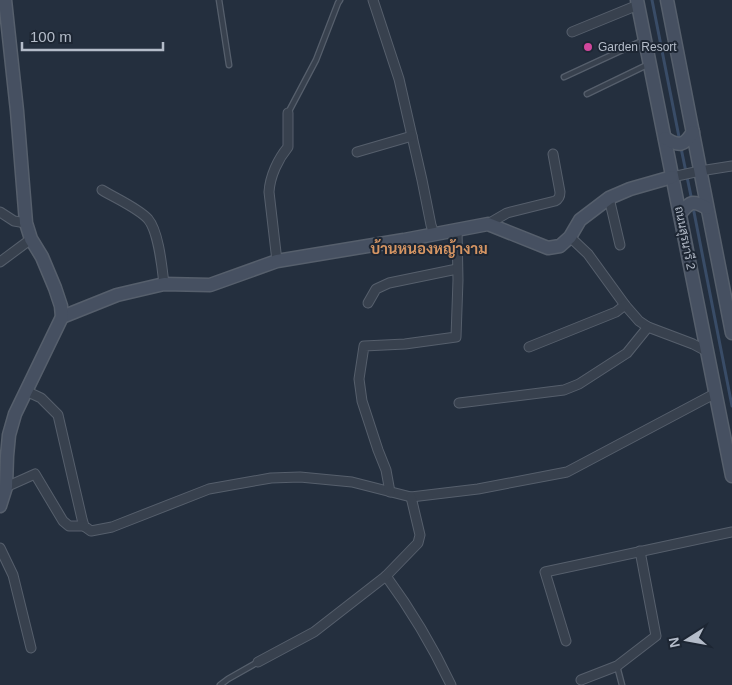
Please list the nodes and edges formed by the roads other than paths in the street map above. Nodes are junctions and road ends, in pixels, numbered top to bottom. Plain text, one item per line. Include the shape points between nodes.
1 (5, 0) edge
2 (219, 0) edge
3 (340, 0) edge
4 (373, 0) edge
5 (667, 0) edge
6 (637, 2) edge
7 (572, 32) dead end
8 (645, 40) junction
9 (650, 63) junction
10 (229, 65) dead end
11 (564, 77) dead end
12 (587, 94) dead end
13 (288, 113) joint
14 (690, 135) junction
15 (412, 136) junction
16 (669, 140) junction
17 (357, 152) dead end
18 (553, 154) dead end
19 (732, 166) edge
20 (697, 172) junction
21 (676, 176) junction
22 (102, 190) dead end
23 (609, 198) junction
24 (704, 206) junction
25 (683, 210) junction
26 (0, 212) edge
27 (26, 223) junction
28 (488, 224) junction
29 (457, 229) junction
30 (434, 234) junction
31 (570, 237) junction
32 (31, 239) junction
33 (620, 245) dead end
34 (277, 261) junction
35 (0, 262) edge
36 (458, 269) junction
37 (164, 284) junction
38 (368, 303) dead end
39 (625, 305) junction
40 (62, 317) junction
41 (648, 327) junction
42 (732, 333) edge
43 (529, 347) dead end
44 (708, 352) junction
45 (26, 391) junction
46 (716, 394) junction
47 (459, 403) dead end
48 (732, 476) edge
49 (6, 487) junction
50 (390, 492) junction
51 (411, 497) junction
52 (0, 506) edge
53 (84, 526) junction
54 (732, 532) edge
55 (0, 548) edge
56 (640, 551) junction
57 (386, 576) junction
58 (566, 641) dead end
59 (31, 648) dead end
60 (258, 662) joint
61 (617, 666) junction
62 (581, 680) dead end
63 (220, 685) edge
64 (451, 685) edge
65 (622, 685) edge

1 - 27 street
2 - 10 lane
3 - 13 lane via 316,60
4 - 15 street via 399,80
5 - 14 street
6 - 7 street
6 - 8 street, ถนนสุรนารี 2
8 - 9 street, ถนนสุรนารี 2
8 - 11 lane
9 - 12 lane
9 - 16 street, ถนนสุรนารี 2
13 - 34 street via 288,147 281,155 269,192
14 - 16 street via 682,143
14 - 20 street
15 - 17 street
15 - 30 street
16 - 21 street, ถนนสุรนารี 2
18 - 28 street via 560,192 558,199 507,213
19 - 20 street
20 - 21 street
20 - 24 street
21 - 23 street
21 - 25 street, ถนนสุรนารี 2
22 - 37 street via 151,223
23 - 31 street via 580,220
23 - 33 street
24 - 25 street via 691,203
24 - 42 street
25 - 44 street, ถนนสุรนารี 2
26 - 27 street via 14,221
27 - 32 street
28 - 29 street
28 - 31 street via 548,248 560,246
29 - 30 street
29 - 36 street
30 - 34 street
31 - 39 street via 588,254
32 - 35 street
32 - 40 street via 56,288
34 - 37 street via 210,284
36 - 38 street via 389,283 376,289
36 - 50 street via 456,336 364,346 359,379 362,401 386,470
37 - 40 street via 117,295
39 - 41 street via 639,322
39 - 43 street via 616,312
40 - 45 street
41 - 44 street
41 - 47 street via 627,353 580,384 564,390
44 - 46 street, ถนนสุรนารี 2
45 - 49 street via 7,436
45 - 53 street via 40,398 58,415
46 - 48 street, ถนนสุรนารี 2
46 - 51 street via 567,472 478,489
49 - 52 street
49 - 53 street via 35,474 63,520 69,526
50 - 51 street
50 - 53 street via 352,482 271,478 209,489 112,527 91,531
51 - 57 street via 420,535 418,543
54 - 56 street
55 - 59 street via 13,575
56 - 58 street via 545,572
56 - 61 street via 656,636
57 - 60 street via 314,632
57 - 64 street via 438,657
60 - 63 lane
61 - 62 street
61 - 65 lane

